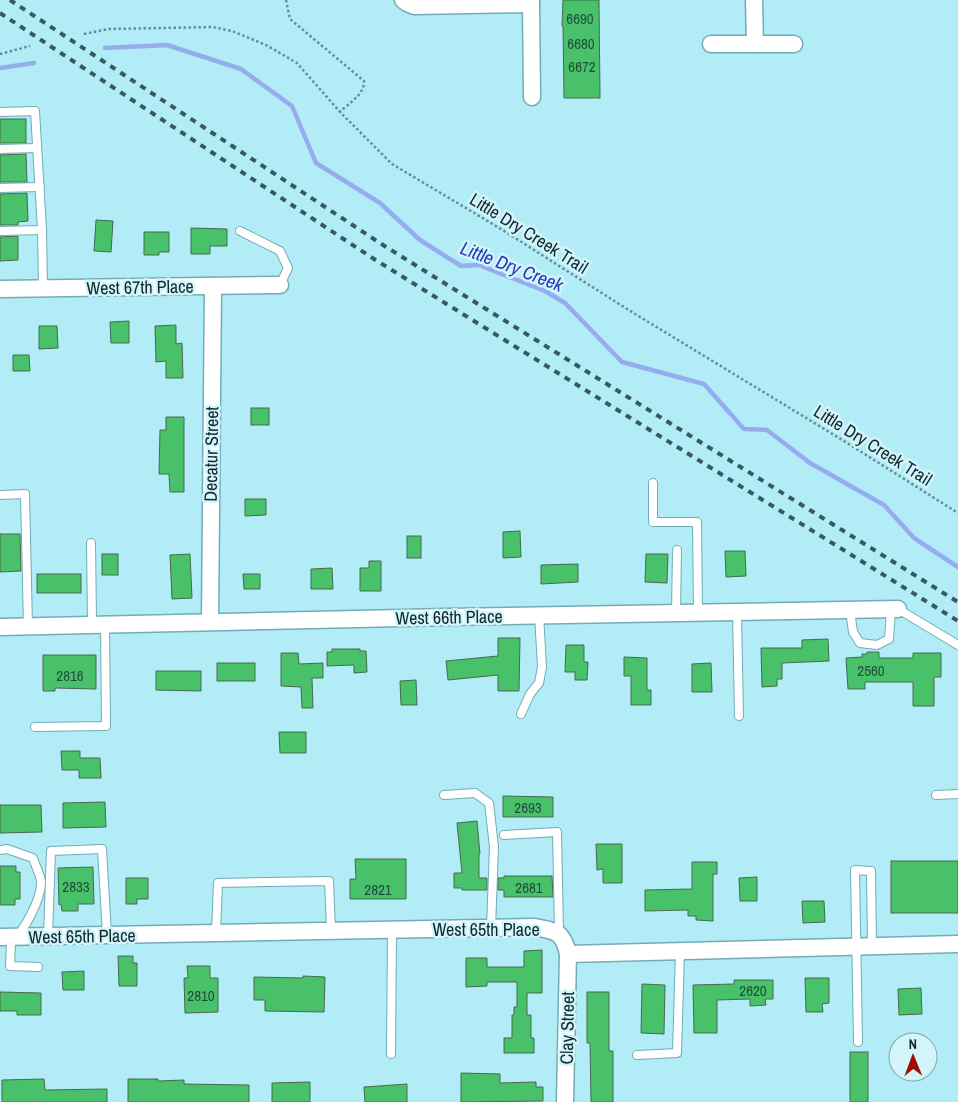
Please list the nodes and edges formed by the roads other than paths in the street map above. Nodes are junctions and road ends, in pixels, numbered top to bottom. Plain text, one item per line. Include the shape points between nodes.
1 (402, 0) edge
2 (754, 0) edge
3 (531, 2) edge
4 (463, 3) edge
5 (711, 44) dead end
6 (755, 44) junction
7 (794, 44) dead end
8 (532, 97) dead end
9 (0, 112) edge
10 (37, 148) junction
11 (0, 149) edge
12 (40, 187) junction
13 (0, 188) edge
14 (42, 230) junction
15 (0, 231) edge
16 (240, 231) dead end
17 (280, 285) joint
18 (213, 286) junction
19 (43, 288) junction
20 (0, 289) edge
21 (653, 483) dead end
22 (0, 495) edge
23 (91, 543) dead end
24 (677, 550) dead end
25 (850, 610) junction
26 (895, 610) junction
27 (737, 612) junction
28 (676, 613) junction
29 (698, 613) junction
30 (540, 615) junction
31 (210, 622) junction
32 (98, 624) junction
33 (28, 626) junction
34 (0, 627) edge
35 (958, 645) edge
36 (521, 714) dead end
37 (739, 716) dead end
38 (35, 727) dead end
39 (958, 794) edge
40 (444, 795) dead end
41 (936, 795) dead end
42 (504, 835) dead end
43 (0, 850) edge
44 (872, 927) junction
45 (491, 928) junction
46 (857, 928) junction
47 (331, 930) junction
48 (392, 930) junction
49 (216, 933) junction
50 (559, 933) junction
51 (107, 935) junction
52 (48, 936) junction
53 (0, 937) edge
54 (18, 937) junction
55 (958, 944) edge
56 (865, 946) junction
57 (680, 951) junction
58 (568, 954) junction
59 (38, 967) dead end
60 (858, 1042) dead end
61 (391, 1054) dead end
62 (637, 1055) dead end
63 (565, 1102) edge

1 - 4 street via 414,6
2 - 6 street
3 - 4 street
3 - 8 street
5 - 6 street
6 - 7 street
9 - 10 lane via 35,111
10 - 11 lane
10 - 12 lane
12 - 13 lane
12 - 14 lane
14 - 15 lane
14 - 19 lane
16 - 17 lane via 280,251 288,268
17 - 18 street, West 67th Place
18 - 19 street, West 67th Place
18 - 31 street, Decatur Street
19 - 20 street, West 67th Place
21 - 29 lane via 653,522 697,522
22 - 33 lane via 25,494
23 - 32 lane
24 - 28 lane
25 - 26 street, West 66th Place
25 - 26 lane via 852,632 860,643 877,645 889,639
25 - 27 street, West 66th Place
26 - 35 lane
27 - 29 street, West 66th Place
27 - 37 lane
28 - 29 street, West 66th Place
28 - 30 street, West 66th Place
30 - 31 street, West 66th Place
30 - 36 lane via 542,667 539,683
31 - 32 street, West 66th Place
32 - 33 street, West 66th Place
32 - 38 lane via 106,726
33 - 34 street, West 66th Place
39 - 41 lane
40 - 45 lane via 475,793 489,803 494,847
42 - 50 lane via 557,832
43 - 54 lane via 7,849 33,858 41,882 34,911
44 - 46 lane
44 - 46 lane via 871,871 855,870
44 - 56 lane
45 - 48 street, West 65th Place
45 - 50 street, West 65th Place via 535,927
46 - 56 lane
47 - 48 street, West 65th Place
47 - 49 street, West 65th Place
47 - 49 lane via 329,881 218,883
48 - 61 lane
49 - 51 street, West 65th Place
50 - 58 street, West 65th Place via 564,938
51 - 52 street, West 65th Place
51 - 52 lane via 102,849 51,851
52 - 54 street, West 65th Place
53 - 54 street, West 65th Place
54 - 59 lane via 11,942 10,966
55 - 56 street
56 - 57 street
56 - 60 lane
57 - 58 street
57 - 62 lane via 677,1053
58 - 63 street, Clay Street

